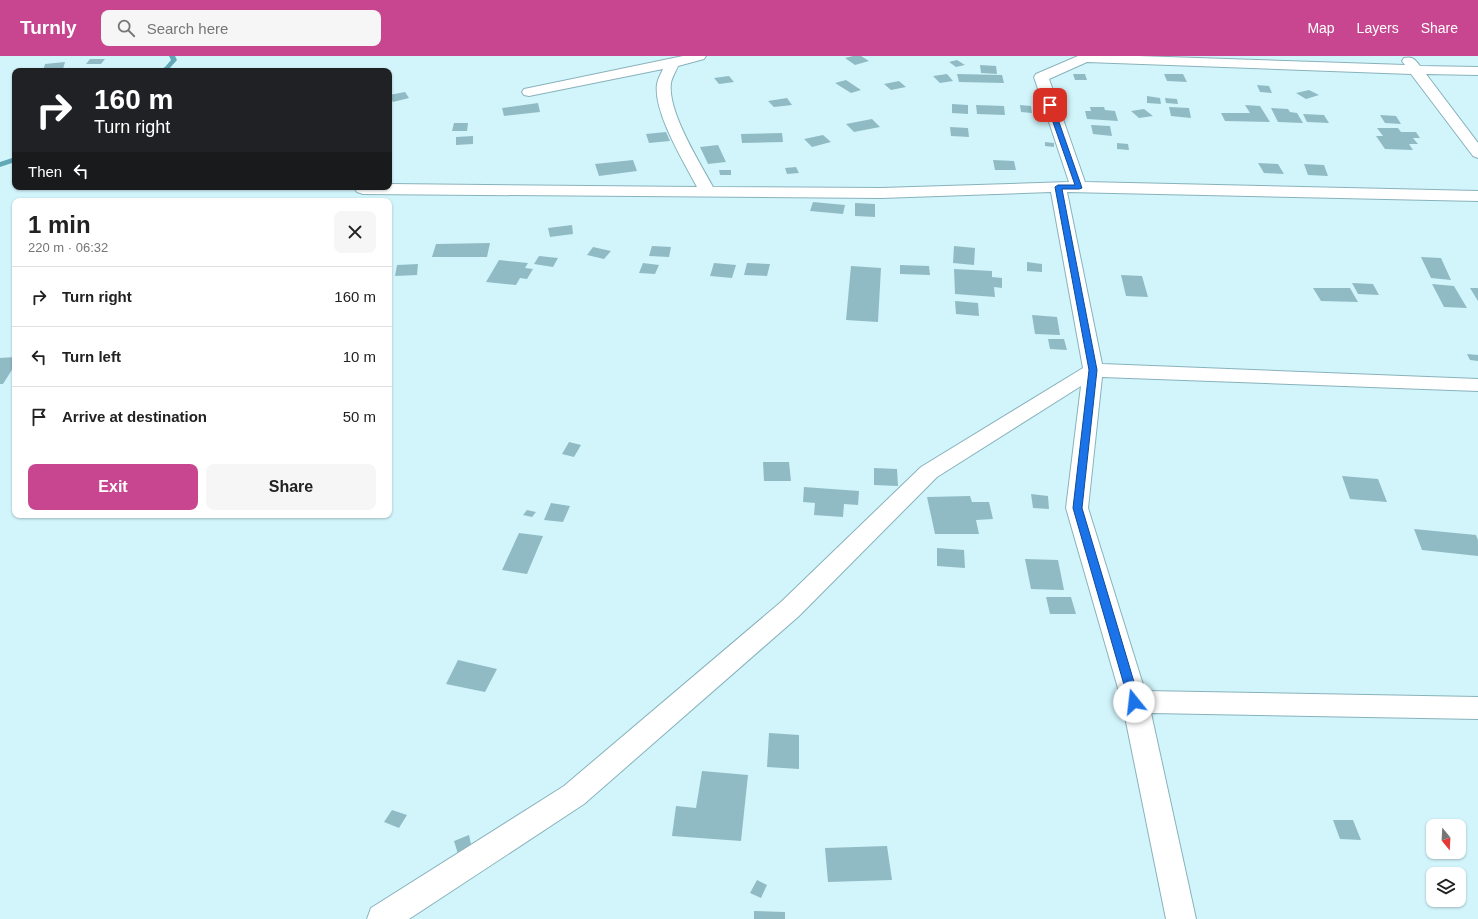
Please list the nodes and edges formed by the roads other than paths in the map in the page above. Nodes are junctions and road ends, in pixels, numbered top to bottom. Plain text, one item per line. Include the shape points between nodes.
1 (699, 56) edge
2 (1404, 56) edge
3 (1200, 59) edge
4 (673, 63) junction
5 (1416, 70) junction
6 (1478, 72) edge
7 (529, 92) dead end
8 (1478, 153) edge
9 (1058, 187) junction
10 (1079, 188) junction
11 (392, 189) edge
12 (708, 192) junction
13 (1478, 196) edge
14 (1093, 370) junction
15 (1478, 385) edge
16 (1134, 702) junction
17 (1478, 708) edge
18 (382, 919) edge
19 (1181, 919) edge

1 - 4 street
2 - 5 street
3 - 5 street
3 - 10 street via 1085,58 1041,77
4 - 7 street
4 - 12 street via 664,85 668,107 680,138
5 - 6 street
5 - 8 street
9 - 10 street
9 - 12 street via 881,193
9 - 14 street
10 - 13 street
11 - 12 street
14 - 15 street
14 - 16 street via 1077,508
14 - 18 street via 929,472 790,609 574,795
16 - 17 street
16 - 19 street

